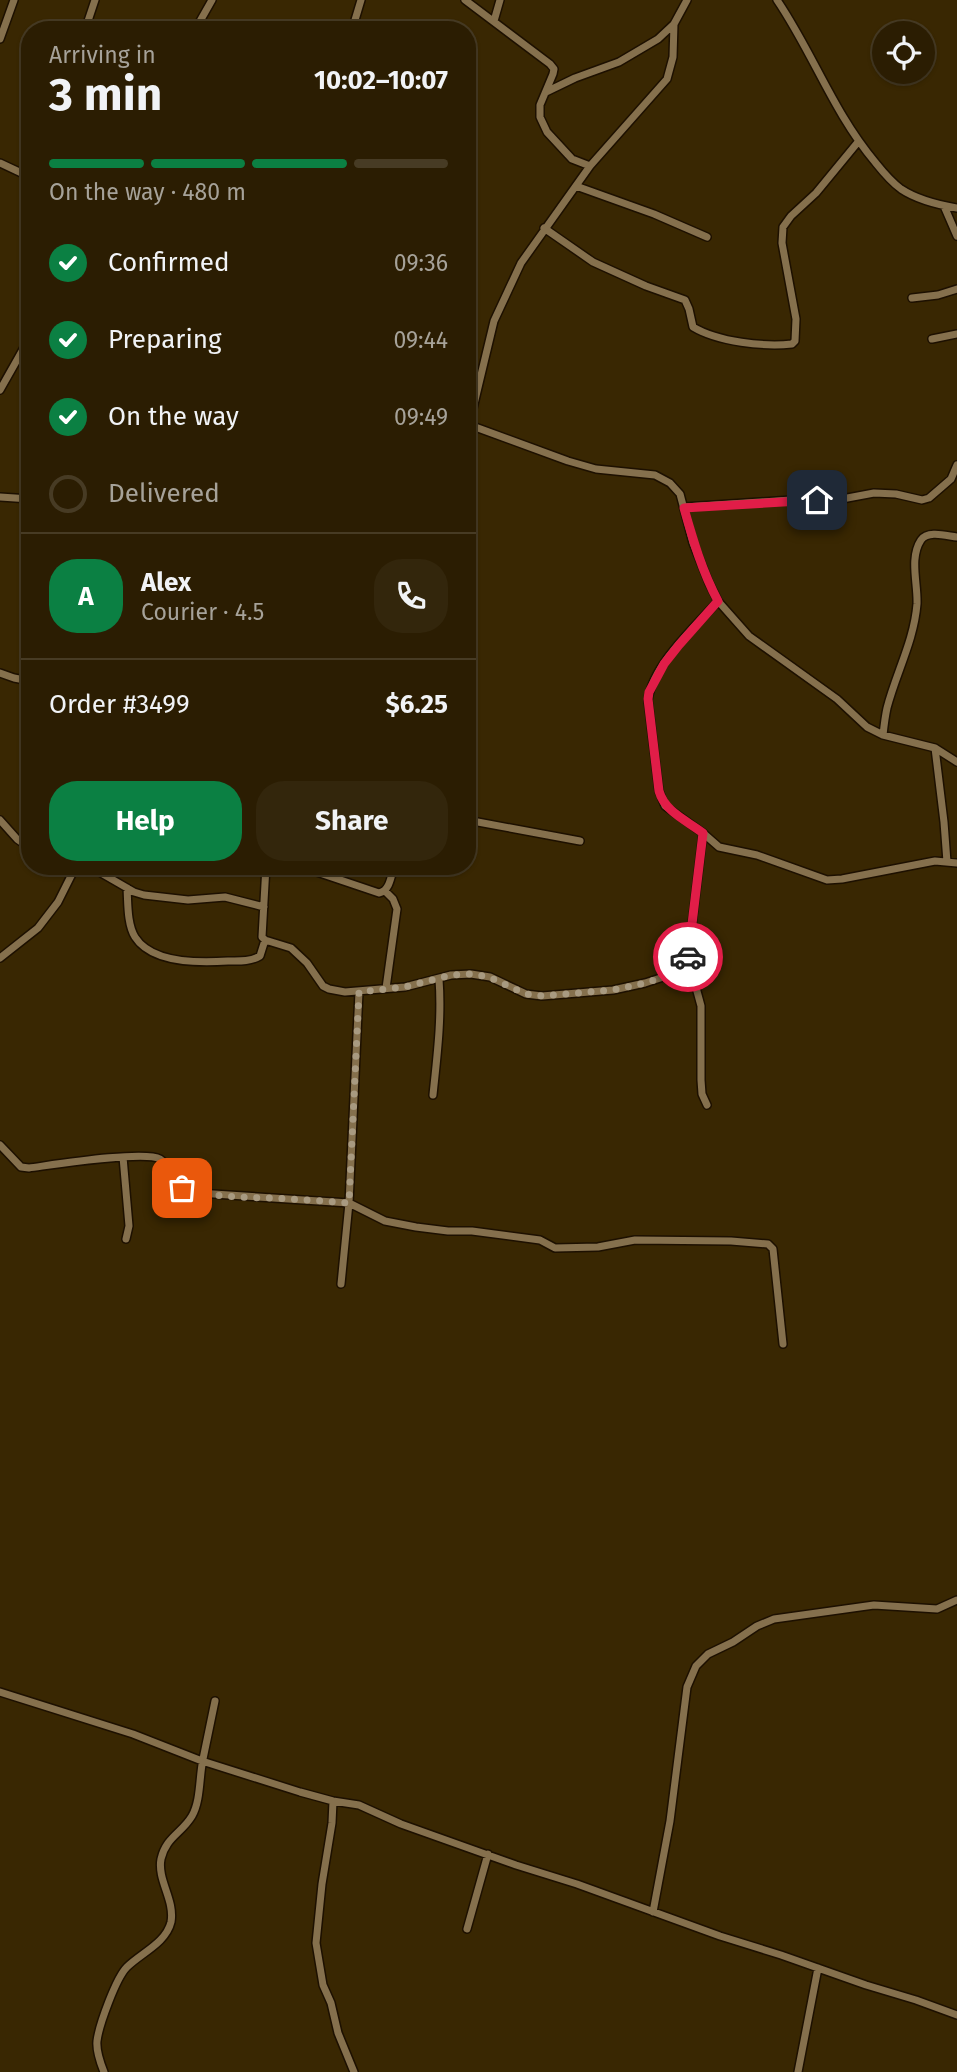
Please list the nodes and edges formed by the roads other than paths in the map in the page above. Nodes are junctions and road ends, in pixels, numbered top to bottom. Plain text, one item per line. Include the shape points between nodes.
1 (13, 0) edge
2 (82, 0) edge
3 (212, 0) edge
4 (361, 0) edge
5 (465, 0) edge
6 (500, 0) edge
7 (687, 0) edge
8 (777, 0) edge
9 (94, 2) edge
10 (494, 20) junction
11 (88, 21) edge
12 (200, 21) edge
13 (355, 21) edge
14 (674, 24) junction
15 (0, 38) edge
16 (545, 92) junction
17 (858, 142) junction
18 (0, 163) edge
19 (590, 166) junction
20 (21, 173) edge
21 (576, 186) junction
22 (944, 206) junction
23 (957, 208) edge
24 (544, 228) junction
25 (707, 236) dead end
26 (957, 236) edge
27 (957, 289) edge
28 (912, 298) dead end
29 (957, 334) edge
30 (932, 339) dead end
31 (21, 353) edge
32 (0, 390) edge
33 (476, 392) edge
34 (476, 427) edge
35 (957, 465) edge
36 (0, 497) edge
37 (21, 498) edge
38 (684, 508) junction
39 (957, 537) edge
40 (718, 601) junction
41 (0, 674) edge
42 (21, 679) edge
43 (883, 735) junction
44 (935, 748) junction
45 (957, 762) edge
46 (0, 820) edge
47 (476, 822) edge
48 (703, 833) junction
49 (580, 841) dead end
50 (21, 842) edge
51 (947, 863) junction
52 (957, 863) edge
53 (72, 875) edge
54 (105, 875) edge
55 (266, 875) edge
56 (326, 875) edge
57 (391, 875) edge
58 (127, 888) junction
59 (385, 891) junction
60 (264, 907) junction
61 (265, 940) junction
62 (1, 954) edge
63 (691, 968) junction
64 (439, 979) junction
65 (386, 988) junction
66 (359, 992) junction
67 (433, 1094) dead end
68 (707, 1105) dead end
69 (0, 1145) edge
70 (123, 1157) junction
71 (349, 1203) junction
72 (126, 1239) dead end
73 (341, 1284) dead end
74 (783, 1344) dead end
75 (957, 1600) edge
76 (0, 1692) edge
77 (215, 1702) dead end
78 (202, 1761) junction
79 (333, 1801) junction
80 (488, 1854) junction
81 (653, 1912) junction
82 (467, 1929) dead end
83 (818, 1968) junction
84 (957, 2015) edge
85 (103, 2072) edge
86 (354, 2072) edge
87 (798, 2072) edge

1 - 15 street
2 - 9 street
3 - 12 street
4 - 13 street
5 - 10 street
6 - 10 street
7 - 14 street
8 - 17 street
9 - 11 street
10 - 16 street via 554,69
14 - 16 street via 619,62
14 - 19 street via 674,57 667,79
16 - 19 street via 540,117 547,132 572,159
17 - 22 street via 901,189
17 - 24 street via 783,226 796,319 792,344 752,344 702,333 693,327 685,300 593,262
18 - 20 street
19 - 21 street
21 - 24 street
21 - 25 street
22 - 23 street
22 - 26 street
24 - 33 street via 520,263 494,321
27 - 28 street
29 - 30 street
31 - 32 street
34 - 38 street via 596,469 655,475 670,482
35 - 38 street via 951,479 922,500 874,493
36 - 37 street
38 - 40 street via 693,543
39 - 43 street via 926,536 920,543 911,637 888,704
40 - 43 street via 749,636
40 - 48 street via 664,664 648,699 662,801
41 - 42 street
43 - 44 street
44 - 45 street
44 - 51 street
46 - 50 street
47 - 49 street
48 - 51 street via 719,848 757,855 827,880 934,861
48 - 63 street via 688,949
51 - 52 street
53 - 62 street via 38,928
54 - 58 street
55 - 60 street
56 - 59 street
57 - 59 street
58 - 60 street via 144,895 188,901 225,897
58 - 61 street via 132,930 149,950 195,963 251,960 260,956
59 - 65 street via 397,909
60 - 61 street via 261,931
61 - 66 street via 298,953 329,989
63 - 64 street via 613,990 542,996 471,974
63 - 68 street via 701,1006 701,1080
64 - 65 street
64 - 67 street via 440,1031
65 - 66 street
66 - 71 street
69 - 70 street via 21,1167 29,1168
70 - 71 street via 161,1159 174,1184 198,1193
70 - 72 street
71 - 73 street
71 - 74 street via 385,1221 540,1240 555,1248 635,1240 768,1244 774,1249
75 - 81 street via 937,1609 874,1605 774,1619 708,1654 696,1666 687,1686
76 - 78 street
77 - 78 street
78 - 79 street
78 - 85 street via 192,1816 174,1834 160,1863 171,1900 171,1922 165,1935 125,1969 113,1992 97,2042
79 - 80 street via 359,1805
79 - 86 street via 316,1942 323,1985
80 - 81 street
80 - 82 street
81 - 83 street
83 - 84 street
83 - 87 street

